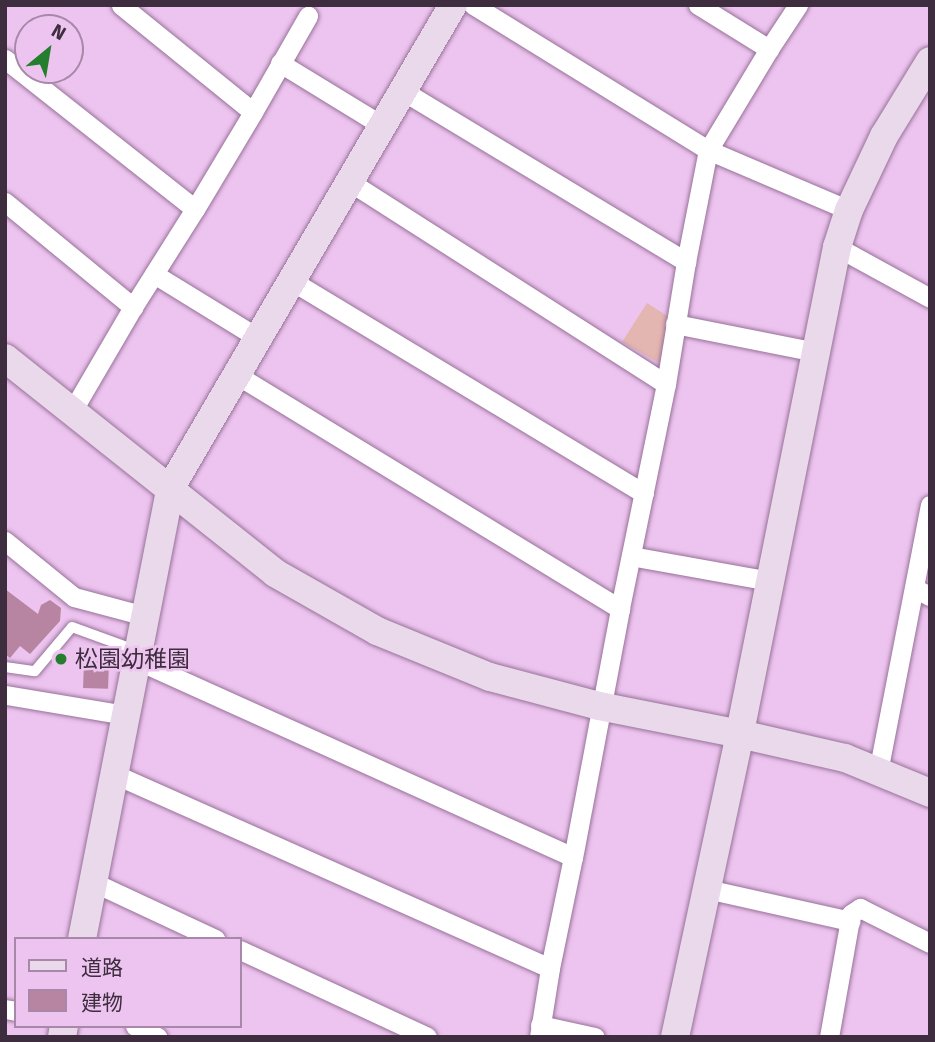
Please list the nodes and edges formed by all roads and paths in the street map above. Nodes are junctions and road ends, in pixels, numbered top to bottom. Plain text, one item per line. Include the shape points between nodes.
1 (121, 5) edge
2 (453, 5) edge
3 (473, 5) edge
4 (698, 5) edge
5 (798, 5) edge
6 (305, 9) edge
7 (769, 49) junction
8 (5, 59) edge
9 (930, 61) edge
10 (281, 63) junction
11 (403, 90) junction
12 (253, 111) junction
13 (383, 126) junction
14 (708, 150) junction
15 (350, 182) junction
16 (5, 202) edge
17 (195, 209) junction
18 (849, 211) junction
19 (837, 247) junction
20 (686, 262) junction
21 (154, 274) junction
22 (292, 281) junction
23 (930, 298) edge
24 (133, 307) junction
25 (675, 324) junction
26 (258, 338) junction
27 (816, 352) junction
28 (5, 358) edge
29 (237, 375) junction
30 (666, 384) junction
31 (71, 412) junction
32 (171, 488) junction
33 (644, 493) junction
34 (930, 505) edge
35 (5, 541) edge
36 (631, 556) junction
37 (769, 581) junction
38 (922, 592) edge
39 (620, 609) junction
40 (145, 616) junction
41 (137, 656) junction
42 (5, 667) edge
43 (6, 697) edge
44 (599, 706) junction
45 (126, 715) junction
46 (740, 734) junction
47 (878, 772) junction
48 (114, 774) junction
49 (930, 793) edge
50 (573, 857) junction
51 (93, 883) junction
52 (707, 889) junction
53 (850, 921) junction
54 (82, 937) edge
55 (211, 937) edge
56 (930, 943) edge
57 (242, 951) edge
58 (550, 968) junction
59 (139, 1028) edge
60 (540, 1031) edge
61 (158, 1037) edge
62 (427, 1037) edge
63 (595, 1037) edge
64 (675, 1037) edge
65 (829, 1037) edge

1 - 12 street
2 - 11 street
3 - 14 street
4 - 7 street
5 - 7 street
6 - 10 street
7 - 14 street
8 - 17 street
9 - 18 street via 884,136
10 - 12 street
10 - 13 street
11 - 13 street
11 - 20 street
12 - 17 street
13 - 15 street
14 - 18 street
14 - 20 street
15 - 22 street
15 - 30 street
16 - 24 street
17 - 21 street
18 - 19 street
19 - 23 street
19 - 27 street
20 - 25 street
21 - 24 street
21 - 26 street
22 - 26 street
22 - 33 street
24 - 31 street
25 - 27 street
25 - 30 street
26 - 29 street
27 - 37 street
28 - 31 street
29 - 32 street
29 - 39 street
30 - 33 street
31 - 32 street
32 - 40 street
32 - 44 street via 275,573 377,631 490,677
33 - 36 street
34 - 38 street
35 - 40 street via 74,597
36 - 37 street
36 - 39 street
37 - 46 street
38 - 47 street
39 - 44 street
40 - 41 street
41 - 42 lane via 72,627 35,671
41 - 45 street
41 - 50 street
43 - 45 street
44 - 46 street
44 - 50 street
45 - 48 street
46 - 47 street via 845,758
46 - 52 street
47 - 49 street
48 - 51 street
48 - 58 street
50 - 58 street
51 - 54 street
51 - 55 street
52 - 53 street
52 - 64 street
53 - 56 street via 860,908
53 - 65 street
57 - 62 street
58 - 60 street
59 - 61 street
60 - 63 street

